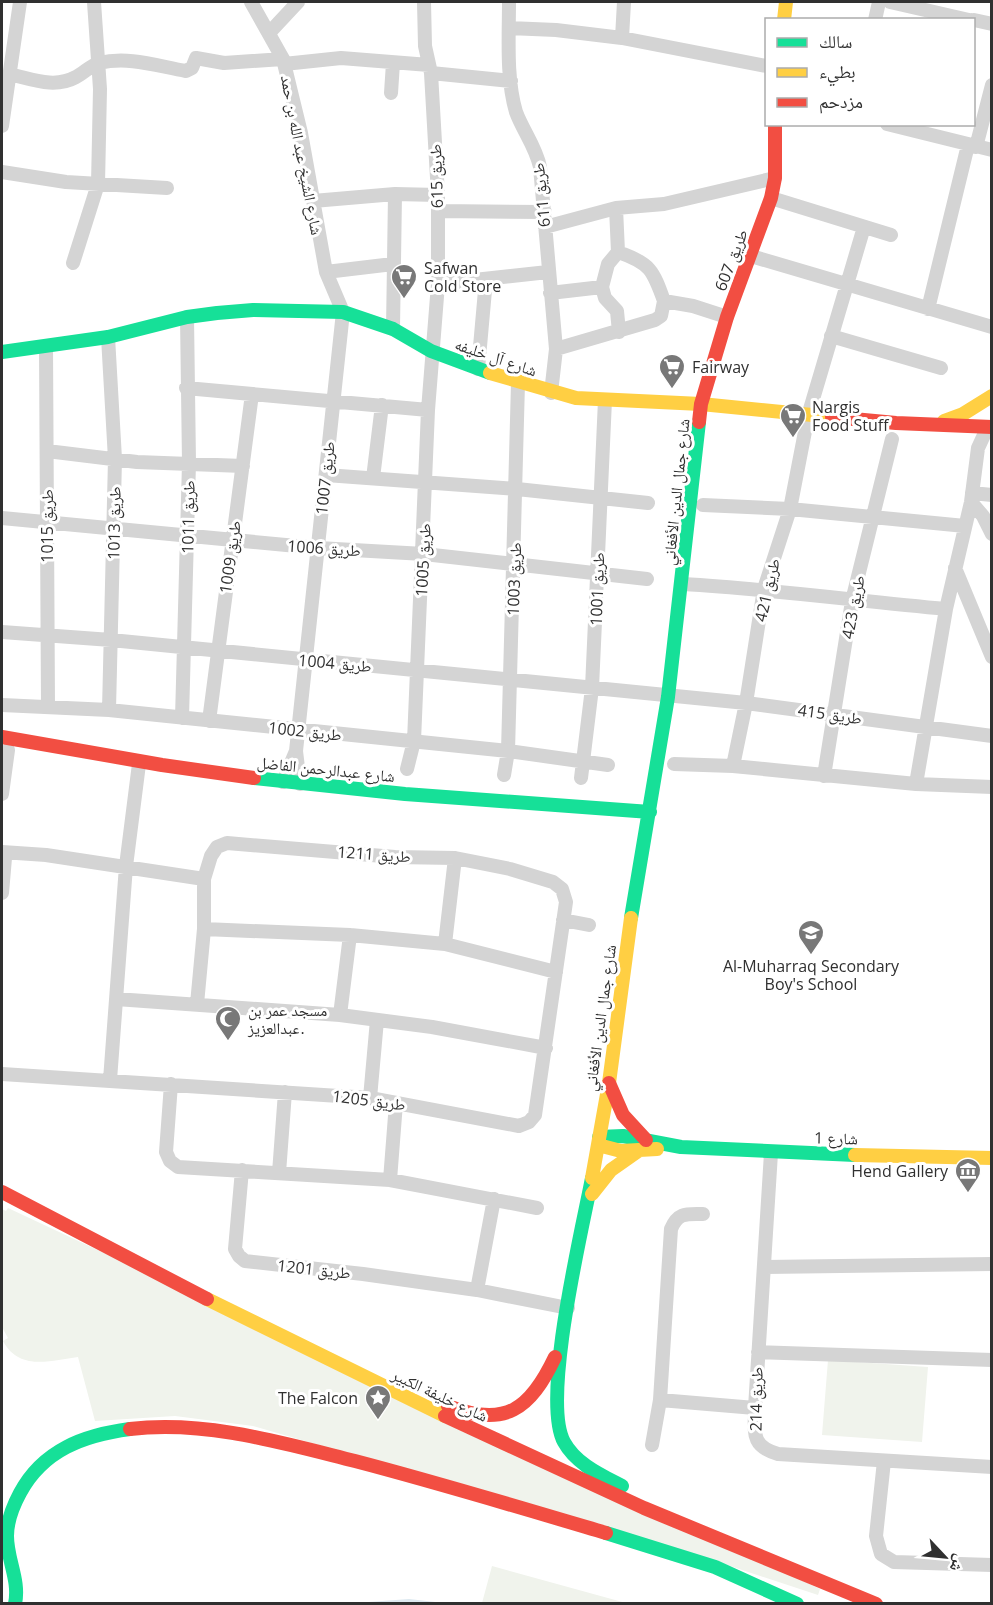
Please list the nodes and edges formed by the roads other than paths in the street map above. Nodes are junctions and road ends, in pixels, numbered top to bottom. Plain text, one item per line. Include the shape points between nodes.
1 (20, 2) edge
2 (94, 2) edge
3 (250, 2) edge
4 (298, 2) edge
5 (424, 2) edge
6 (509, 2) edge
7 (624, 2) edge
8 (786, 2) edge
9 (879, 2) edge
10 (890, 2) edge
11 (940, 16) edge
12 (784, 18) edge
13 (875, 18) edge
14 (956, 18) edge
15 (975, 21) edge
16 (992, 24) edge
17 (509, 28) junction
18 (270, 32) junction
19 (622, 38) junction
20 (283, 62) junction
21 (97, 63) junction
22 (393, 63) junction
23 (765, 66) edge
24 (430, 69) junction
25 (9, 74) junction
26 (511, 81) junction
27 (992, 85) edge
28 (3, 90) edge
29 (391, 93) dead end
30 (2, 126) edge
31 (775, 126) edge
32 (914, 128) edge
33 (972, 146) junction
34 (992, 150) edge
35 (2, 172) edge
36 (775, 178) junction
37 (98, 184) junction
38 (167, 188) dead end
39 (395, 194) junction
40 (438, 195) junction
41 (771, 198) junction
42 (312, 201) junction
43 (616, 208) junction
44 (438, 211) junction
45 (544, 212) junction
46 (545, 226) junction
47 (864, 227) junction
48 (891, 235) dead end
49 (618, 252) junction
50 (751, 256) junction
51 (73, 263) dead end
52 (393, 264) junction
53 (326, 272) junction
54 (548, 272) junction
55 (486, 279) junction
56 (438, 284) junction
57 (847, 284) junction
58 (602, 287) junction
59 (550, 293) junction
60 (664, 301) junction
61 (928, 309) junction
62 (343, 312) junction
63 (187, 317) junction
64 (727, 317) junction
65 (992, 327) edge
66 (393, 329) junction
67 (618, 332) junction
68 (831, 336) junction
69 (108, 337) junction
70 (46, 346) junction
71 (556, 349) junction
72 (431, 351) junction
73 (2, 352) edge
74 (940, 368) dead end
75 (478, 369) junction
76 (518, 383) junction
77 (186, 388) junction
78 (551, 393) junction
79 (252, 394) junction
80 (992, 396) edge
81 (605, 400) junction
82 (334, 401) junction
83 (701, 404) junction
84 (382, 405) junction
85 (428, 410) junction
86 (808, 416) junction
87 (936, 424) junction
88 (992, 428) edge
89 (892, 439) dead end
90 (47, 451) junction
91 (115, 459) junction
92 (189, 464) junction
93 (243, 466) junction
94 (326, 476) junction
95 (373, 478) junction
96 (426, 483) junction
97 (517, 489) junction
98 (992, 495) edge
99 (971, 498) junction
100 (600, 500) junction
101 (648, 503) dead end
102 (703, 505) dead end
103 (790, 509) junction
104 (2, 518) edge
105 (873, 518) junction
106 (46, 521) junction
107 (965, 526) junction
108 (114, 528) junction
109 (992, 534) edge
110 (188, 535) junction
111 (232, 540) junction
112 (318, 548) junction
113 (424, 554) junction
114 (515, 565) junction
115 (955, 568) junction
116 (598, 574) junction
117 (647, 579) dead end
118 (682, 584) junction
119 (764, 589) junction
120 (852, 601) junction
121 (946, 609) junction
122 (2, 632) edge
123 (48, 635) junction
124 (111, 640) junction
125 (184, 648) junction
126 (218, 650) junction
127 (992, 657) edge
128 (306, 660) junction
129 (416, 672) junction
130 (510, 680) junction
131 (592, 688) junction
132 (668, 697) junction
133 (746, 703) junction
134 (2, 705) edge
135 (48, 706) junction
136 (109, 710) junction
137 (835, 715) junction
138 (182, 718) junction
139 (208, 721) junction
140 (925, 727) junction
141 (298, 731) junction
142 (992, 736) edge
143 (414, 741) junction
144 (5, 743) edge
145 (296, 751) junction
146 (508, 751) junction
147 (582, 762) junction
148 (139, 764) junction
149 (675, 764) dead end
150 (608, 765) dead end
151 (733, 766) junction
152 (407, 769) dead end
153 (504, 775) dead end
154 (824, 776) junction
155 (581, 778) dead end
156 (283, 782) junction
157 (300, 783) junction
158 (916, 784) junction
159 (992, 787) edge
160 (2, 794) edge
161 (650, 812) junction
162 (3, 854) edge
163 (455, 858) junction
164 (126, 866) junction
165 (204, 879) junction
166 (562, 889) joint
167 (2, 893) edge
168 (563, 920) junction
169 (589, 925) dead end
170 (204, 929) junction
171 (350, 935) junction
172 (445, 944) junction
173 (556, 972) junction
174 (116, 999) junction
175 (197, 1004) junction
176 (340, 1015) junction
177 (377, 1020) junction
178 (546, 1048) junction
179 (2, 1074) edge
180 (110, 1080) junction
181 (171, 1083) junction
182 (609, 1083) junction
183 (285, 1092) junction
184 (370, 1098) junction
185 (396, 1103) junction
186 (599, 1141) junction
187 (643, 1145) junction
188 (771, 1153) junction
189 (992, 1158) edge
190 (242, 1170) junction
191 (279, 1173) junction
192 (390, 1180) junction
193 (2, 1192) edge
194 (494, 1199) junction
195 (589, 1199) junction
196 (537, 1208) dead end
197 (704, 1214) dead end
198 (992, 1264) edge
199 (765, 1267) junction
200 (477, 1290) junction
201 (568, 1308) junction
202 (561, 1344) junction
203 (758, 1352) junction
204 (992, 1360) edge
205 (411, 1400) junction
206 (660, 1400) junction
207 (755, 1408) junction
208 (652, 1445) dead end
209 (884, 1461) junction
210 (992, 1467) edge
211 (644, 1508) junction
212 (992, 1565) edge
213 (2, 1576) edge
214 (13, 1604) edge
215 (797, 1604) edge
216 (876, 1604) edge

1 - 25 street
2 - 21 street
3 - 18 street, شارع الشيخ عبد الله بن حمد
4 - 18 street
5 - 24 street, طريق 615
6 - 17 street, طريق 611
7 - 19 street
8 - 12 street
9 - 13 street
10 - 11 street
11 - 14 street
15 - 16 street
17 - 19 street
17 - 26 street, طريق 611
18 - 20 street, شارع الشيخ عبد الله بن حمد
19 - 23 street
20 - 21 street via 224,63 196,58 186,71 130,59
20 - 22 street via 341,58
20 - 42 street, شارع الشيخ عبد الله بن حمد via 301,133
21 - 25 street via 56,85
21 - 37 street
22 - 24 street
22 - 29 street
24 - 26 street
24 - 40 street, طريق 615
25 - 28 street
26 - 45 street, طريق 611 via 517,113 538,159
27 - 33 street
28 - 30 street
31 - 36 street, طريق 607
32 - 33 street
33 - 34 street
33 - 61 street
35 - 37 street
36 - 41 street, طريق 607
36 - 43 street via 664,204
37 - 38 street
37 - 51 street
39 - 40 street
39 - 42 street
39 - 52 street
40 - 44 street, طريق 615
41 - 47 street
41 - 50 street, طريق 607
42 - 53 street, شارع الشيخ عبد الله بن حمد
43 - 46 street
43 - 49 street
44 - 45 street
44 - 56 street, طريق 615
45 - 46 street, طريق 611
46 - 54 street, طريق 611
47 - 48 street
47 - 57 street, طريق 421
49 - 58 street via 608,264
49 - 60 street via 643,263 655,274
50 - 57 street
50 - 64 street, طريق 607
52 - 53 street
52 - 66 street
53 - 62 street, شارع الشيخ عبد الله بن حمد
54 - 55 street
54 - 59 street, طريق 611
55 - 56 street
55 - 75 street
56 - 72 street, طريق 615
57 - 61 street
57 - 68 street, طريق 421
58 - 59 street
58 - 67 street via 617,311
59 - 71 street, طريق 611
60 - 64 street
60 - 67 street via 661,316 656,320
61 - 65 street
62 - 63 street, شارع آل خليفه via 253,310
62 - 66 street, شارع آل خليفه
62 - 82 street, طريق 1007
63 - 69 street, شارع آل خليفه
63 - 77 street, طريق 1011
64 - 83 street, طريق 607
66 - 72 street, شارع آل خليفه
67 - 71 street
68 - 74 street
68 - 86 street, طريق 421
69 - 70 street, شارع آل خليفه
69 - 91 street, طريق 1013
70 - 73 street, شارع آل خليفه
70 - 90 street, طريق 1015
71 - 78 street, طريق 611
72 - 75 street, شارع آل خليفه
72 - 85 street, طريق 1005
75 - 76 street, شارع آل خليفه
76 - 78 street, شارع آل خليفه
76 - 97 street, طريق 1003
77 - 79 street
77 - 92 street, طريق 1011
78 - 81 street, شارع آل خليفه
79 - 82 street
79 - 93 street, طريق 1009
80 - 87 street via 963,414
81 - 83 street, شارع آل خليفه
81 - 100 street, طريق 1001
82 - 84 street
82 - 94 street, طريق 1007
83 - 86 street, شارع آل خليفه
83 - 118 street, شارع جمال الدين الأفغاني
84 - 85 street
84 - 95 street
85 - 96 street, طريق 1005
86 - 87 street, شارع آل خليفه
86 - 103 street, طريق 421
87 - 88 street, شارع آل خليفه
88 - 99 street via 980,441
89 - 105 street, طريق 423
90 - 91 street
90 - 106 street, طريق 1015
91 - 92 street
91 - 108 street, طريق 1013
92 - 93 street
92 - 110 street, طريق 1011
93 - 111 street, طريق 1009
94 - 95 street
94 - 112 street, طريق 1007
95 - 96 street
96 - 97 street
96 - 113 street, طريق 1005
97 - 100 street
97 - 114 street, طريق 1003
98 - 99 street
99 - 107 street
99 - 109 street
100 - 101 street
100 - 116 street, طريق 1001
102 - 103 street
103 - 105 street
103 - 119 street, طريق 421
104 - 106 street, طريق 1006
105 - 107 street
105 - 120 street, طريق 423
106 - 108 street, طريق 1006
106 - 123 street, طريق 1015
107 - 115 street
108 - 110 street, طريق 1006
108 - 124 street, طريق 1013
110 - 111 street, طريق 1006
110 - 125 street, طريق 1011
111 - 112 street, طريق 1006
111 - 126 street, طريق 1009
112 - 113 street, طريق 1006
112 - 128 street, طريق 1007
113 - 114 street, طريق 1006
113 - 129 street, طريق 1005
114 - 116 street, طريق 1006
114 - 130 street, طريق 1003
115 - 121 street
115 - 127 street
116 - 117 street, طريق 1006
116 - 131 street, طريق 1001
118 - 119 street
118 - 132 street, شارع جمال الدين الأفغاني via 685,599 676,678
119 - 120 street
119 - 133 street, طريق 421
120 - 121 street
120 - 137 street, طريق 423
121 - 140 street
122 - 123 street, طريق 1004
123 - 124 street, طريق 1004
123 - 135 street, طريق 1015
124 - 125 street, طريق 1004
124 - 136 street, طريق 1013
125 - 126 street, طريق 1004
125 - 138 street, طريق 1011
126 - 128 street, طريق 1004
126 - 139 street, طريق 1009
128 - 129 street, طريق 1004
128 - 141 street, طريق 1007
129 - 130 street, طريق 1004
129 - 143 street, طريق 1005
130 - 131 street, طريق 1004
130 - 146 street, طريق 1003
131 - 132 street, طريق 1004
131 - 147 street, طريق 1001
132 - 133 street, طريق 415
132 - 161 street, شارع جمال الدين الأفغاني
133 - 137 street, طريق 415
133 - 151 street, طريق 421
134 - 135 street, طريق 1002
135 - 136 street, طريق 1002
136 - 138 street, طريق 1002
137 - 140 street, طريق 415
137 - 154 street, طريق 423
138 - 139 street, طريق 1002
139 - 141 street, طريق 1002
140 - 142 street, طريق 415
140 - 158 street
141 - 143 street, طريق 1002
141 - 145 street, طريق 1007
143 - 146 street, طريق 1002
143 - 152 street, طريق 1005
144 - 148 street, شارع عبدالرحمن الفاضل
144 - 160 street
145 - 156 street, طريق 1007
145 - 157 street, طريق 1007
146 - 147 street, طريق 1002
146 - 153 street, طريق 1003
147 - 150 street, طريق 1002
147 - 155 street, طريق 1001
148 - 156 street, شارع عبدالرحمن الفاضل
148 - 164 street
149 - 151 street
151 - 154 street
154 - 158 street
156 - 157 street, شارع عبدالرحمن الفاضل
157 - 161 street, شارع عبدالرحمن الفاضل via 503,803
158 - 159 street
161 - 182 street, شارع جمال الدين الأفغاني
162 - 164 street via 46,855
162 - 167 street
163 - 165 street, طريق 1211 via 227,843 217,847 211,856
163 - 166 street, طريق 1211 via 510,869 553,882
163 - 172 street
164 - 165 street
164 - 174 street
165 - 170 street, طريق 1211
166 - 168 street, طريق 1205 via 566,902
168 - 169 street
168 - 173 street, طريق 1205
170 - 171 street
170 - 175 street, طريق 1211
171 - 172 street
171 - 176 street
172 - 173 street
173 - 178 street, طريق 1205
174 - 175 street
174 - 180 street
175 - 176 street
176 - 177 street
177 - 178 street
177 - 184 street
178 - 185 street, طريق 1205 via 535,1115 519,1126
179 - 180 street, طريق 1205
180 - 181 street, طريق 1205
181 - 183 street, طريق 1205
181 - 190 street via 166,1152 170,1161 178,1167
182 - 186 street, شارع جمال الدين الأفغاني
182 - 187 street via 623,1115
183 - 184 street, طريق 1205
183 - 191 street
184 - 185 street, طريق 1205
185 - 192 street
186 - 187 street, شارع 1 via 623,1136
186 - 195 street, شارع جمال الدين الأفغاني
187 - 188 street, شارع 1
187 - 195 street via 611,1170
188 - 189 street, شارع 1
188 - 199 street, طريق 214
190 - 191 street
190 - 200 street, طريق 1201 via 235,1249 245,1261
191 - 192 street
192 - 194 street
193 - 205 street, شارع خليفة الكبير via 223,1308
194 - 196 street
194 - 200 street
195 - 201 street, شارع جمال الدين الأفغاني
197 - 206 street via 682,1214 671,1229
198 - 199 street
199 - 203 street, طريق 214
200 - 201 street, طريق 1201
201 - 202 street, شارع جمال الدين الأفغاني
202 - 205 street, شارع جمال الدين الأفغاني via 542,1386 527,1403 508,1414 475,1417 436,1401
202 - 211 street, شارع جمال الدين الأفغاني via 557,1398 564,1442 582,1463 630,1490
203 - 204 street
203 - 207 street, طريق 214
205 - 211 street, شارع خليفة الكبير
206 - 207 street
206 - 208 street
207 - 209 street, طريق 214 via 755,1437 770,1452
209 - 210 street, طريق 214
209 - 212 street via 876,1536 881,1554 894,1562
211 - 216 street, شارع خليفة الكبير
213 - 214 street
214 - 215 street via 17,1582 7,1529 13,1508 35,1471 59,1450 88,1439 168,1428 240,1434 429,1481 742,1577

